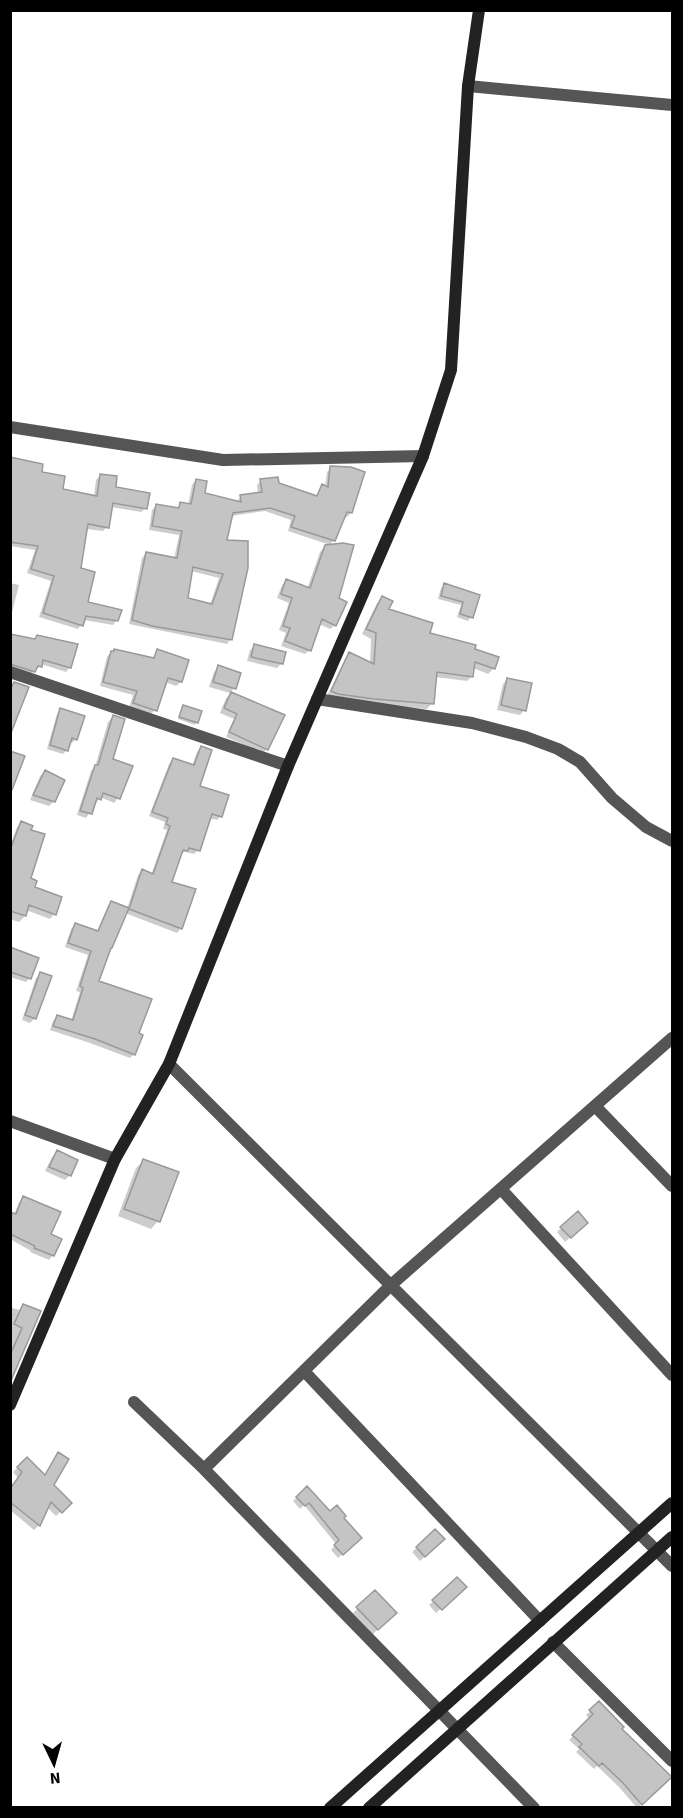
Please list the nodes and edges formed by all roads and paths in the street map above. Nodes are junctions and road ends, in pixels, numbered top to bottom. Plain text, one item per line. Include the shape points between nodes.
1 (479, 10) edge
2 (468, 86) junction
3 (672, 105) edge
4 (10, 427) edge
5 (423, 456) junction
6 (10, 672) edge
7 (317, 699) junction
8 (288, 766) junction
9 (672, 841) edge
10 (672, 1038) edge
11 (170, 1064) junction
12 (595, 1106) junction
13 (10, 1121) edge
14 (115, 1159) junction
15 (672, 1186) edge
16 (501, 1189) junction
17 (392, 1286) junction
18 (304, 1371) junction
19 (672, 1375) edge
20 (134, 1402) dead end
21 (10, 1405) edge
22 (204, 1469) junction
23 (672, 1503) edge
24 (639, 1532) junction
25 (672, 1537) edge
26 (657, 1550) junction
27 (672, 1566) edge
28 (540, 1621) junction
29 (553, 1642) junction
30 (441, 1710) junction
31 (457, 1729) junction
32 (672, 1761) edge
33 (330, 1808) edge
34 (369, 1808) edge
35 (534, 1808) edge

1 - 2 street
2 - 3 street
2 - 5 street via 452,370
4 - 5 street via 223,460
5 - 7 street
6 - 8 street
7 - 8 street
7 - 9 street via 472,723 558,749 580,762 612,798 646,827
8 - 11 street
10 - 12 street
11 - 14 street
11 - 17 street
12 - 15 street
12 - 16 street
13 - 14 street
14 - 21 street
16 - 17 street
16 - 19 street
17 - 18 street
17 - 24 street
18 - 22 street
18 - 28 street
20 - 22 street
22 - 30 street
23 - 24 street
24 - 26 street
24 - 28 street
25 - 26 street
26 - 27 street
26 - 29 street
28 - 30 street
29 - 31 street
29 - 32 street
30 - 31 street
30 - 33 street
31 - 34 street
31 - 35 street

